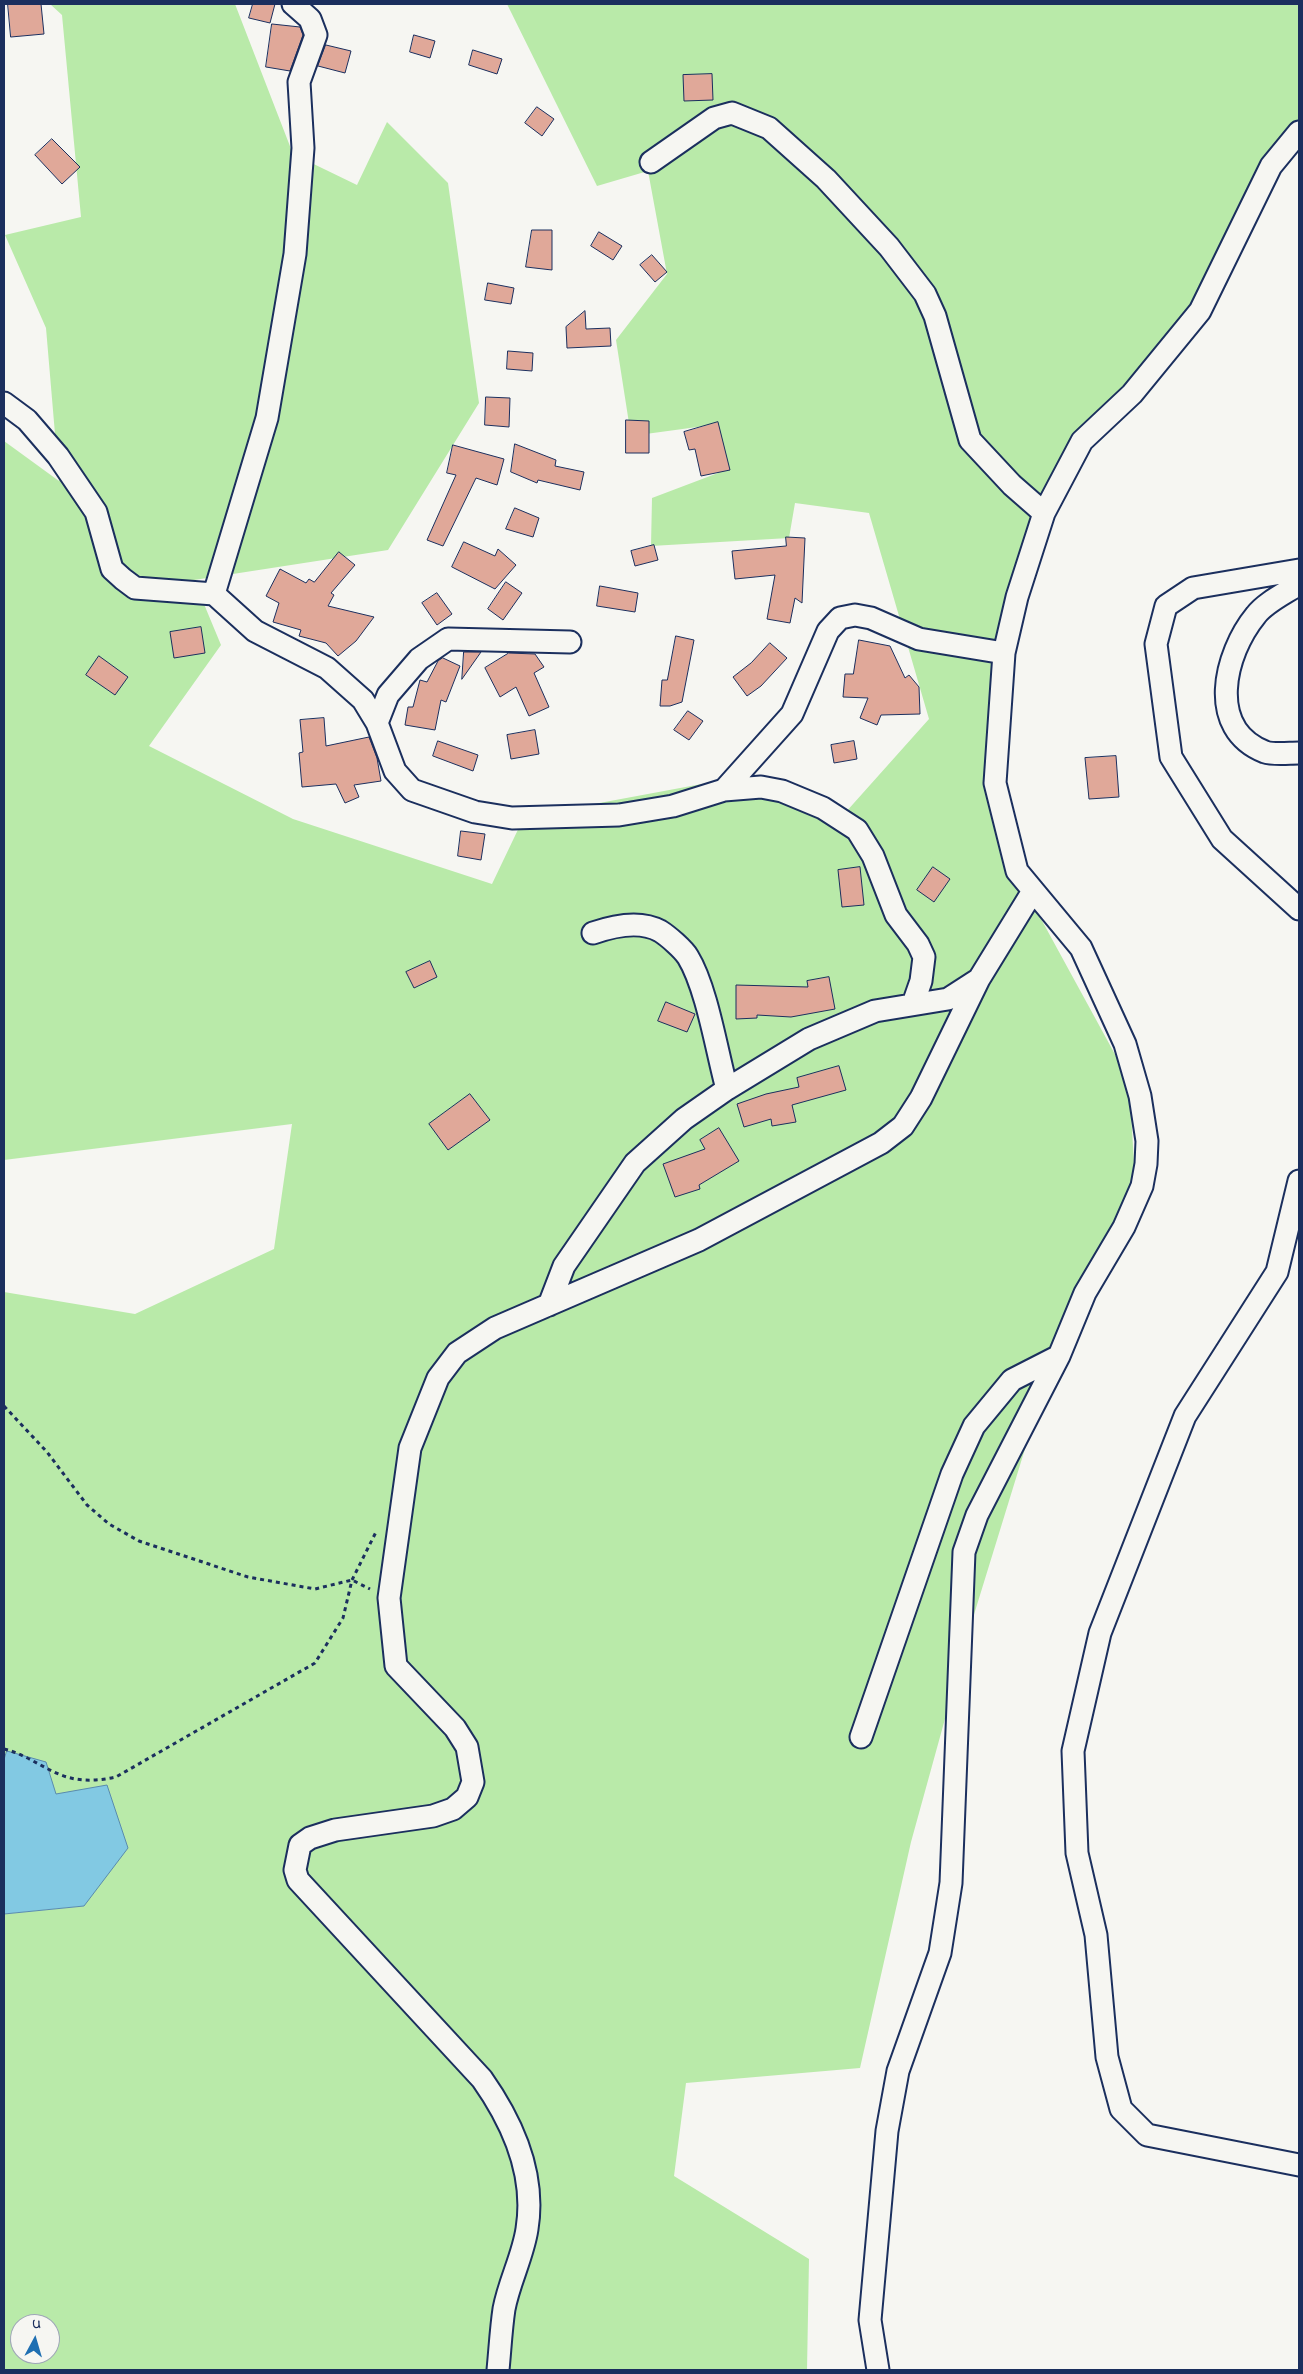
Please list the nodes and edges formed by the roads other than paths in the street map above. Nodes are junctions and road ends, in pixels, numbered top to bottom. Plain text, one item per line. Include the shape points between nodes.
1 (293, 4) edge
2 (1299, 132) edge
3 (651, 162) dead end
4 (4, 403) edge
5 (1044, 514) junction
6 (1299, 570) edge
7 (1299, 584) edge
8 (214, 594) junction
9 (570, 642) dead end
10 (1004, 653) junction
11 (378, 723) junction
12 (1299, 753) edge
13 (724, 790) junction
14 (1034, 892) junction
15 (1299, 909) edge
16 (593, 933) dead end
17 (979, 979) junction
18 (913, 1004) junction
19 (727, 1089) junction
20 (1299, 1181) edge
21 (549, 1306) junction
22 (1059, 1356) junction
23 (861, 1737) dead end
24 (1299, 2165) edge
25 (498, 2370) edge
26 (878, 2370) edge

1 - 8 street via 310,19 316,35 299,82 303,148 295,254 267,418
2 - 5 street via 1271,166 1200,311 1132,394 1082,441
3 - 5 street via 714,118 732,112 769,128 826,179 889,247 925,294 935,316 970,440
4 - 8 street via 27,420 64,464 96,512 112,569 135,588
5 - 10 street via 1017,597
6 - 15 street via 1193,588 1166,606 1156,644 1171,757 1222,839
7 - 12 street via 1257,613 1243,633 1227,678 1225,696 1232,724 1244,741 1267,753
8 - 11 street via 255,631 327,668 364,700
9 - 11 street via 448,639 419,659 388,695
10 - 13 street via 920,640 855,615 840,618 828,631 792,714
10 - 14 street via 995,784 1017,871
11 - 13 street via 394,772 412,790 475,812 512,818 619,815 672,806
13 - 18 street via 761,788 782,791 823,808 856,830 873,856 896,915 924,957
14 - 17 street
14 - 22 street via 1081,948 1125,1044 1140,1096 1147,1141 1142,1186 1124,1227 1085,1293
16 - 19 street via 617,925 644,926 660,931 687,956 700,984
17 - 18 street via 948,999
17 - 21 street via 921,1098 903,1126 881,1143 699,1240
18 - 19 street via 875,1012 809,1039
19 - 21 street via 684,1119 635,1164 564,1266
20 - 24 street via 1277,1272 1185,1416 1100,1633 1073,1752 1077,1852 1096,1935 1107,2057 1121,2109 1147,2135
21 - 25 street via 494,1328 457,1353 438,1378 410,1448 389,1598 396,1666 455,1728 467,1747 473,1782 467,1797 453,1809 433,1816 335,1830 310,1838 300,1846 295,1870 298,1880 482,2079 501,2106 523,2154 528,2182 527,2228 504,2308
22 - 23 street via 1012,1380 974,1426 952,1474
22 - 26 street via 978,1515 964,1552 951,1883 940,1953 898,2071 886,2131 870,2320

